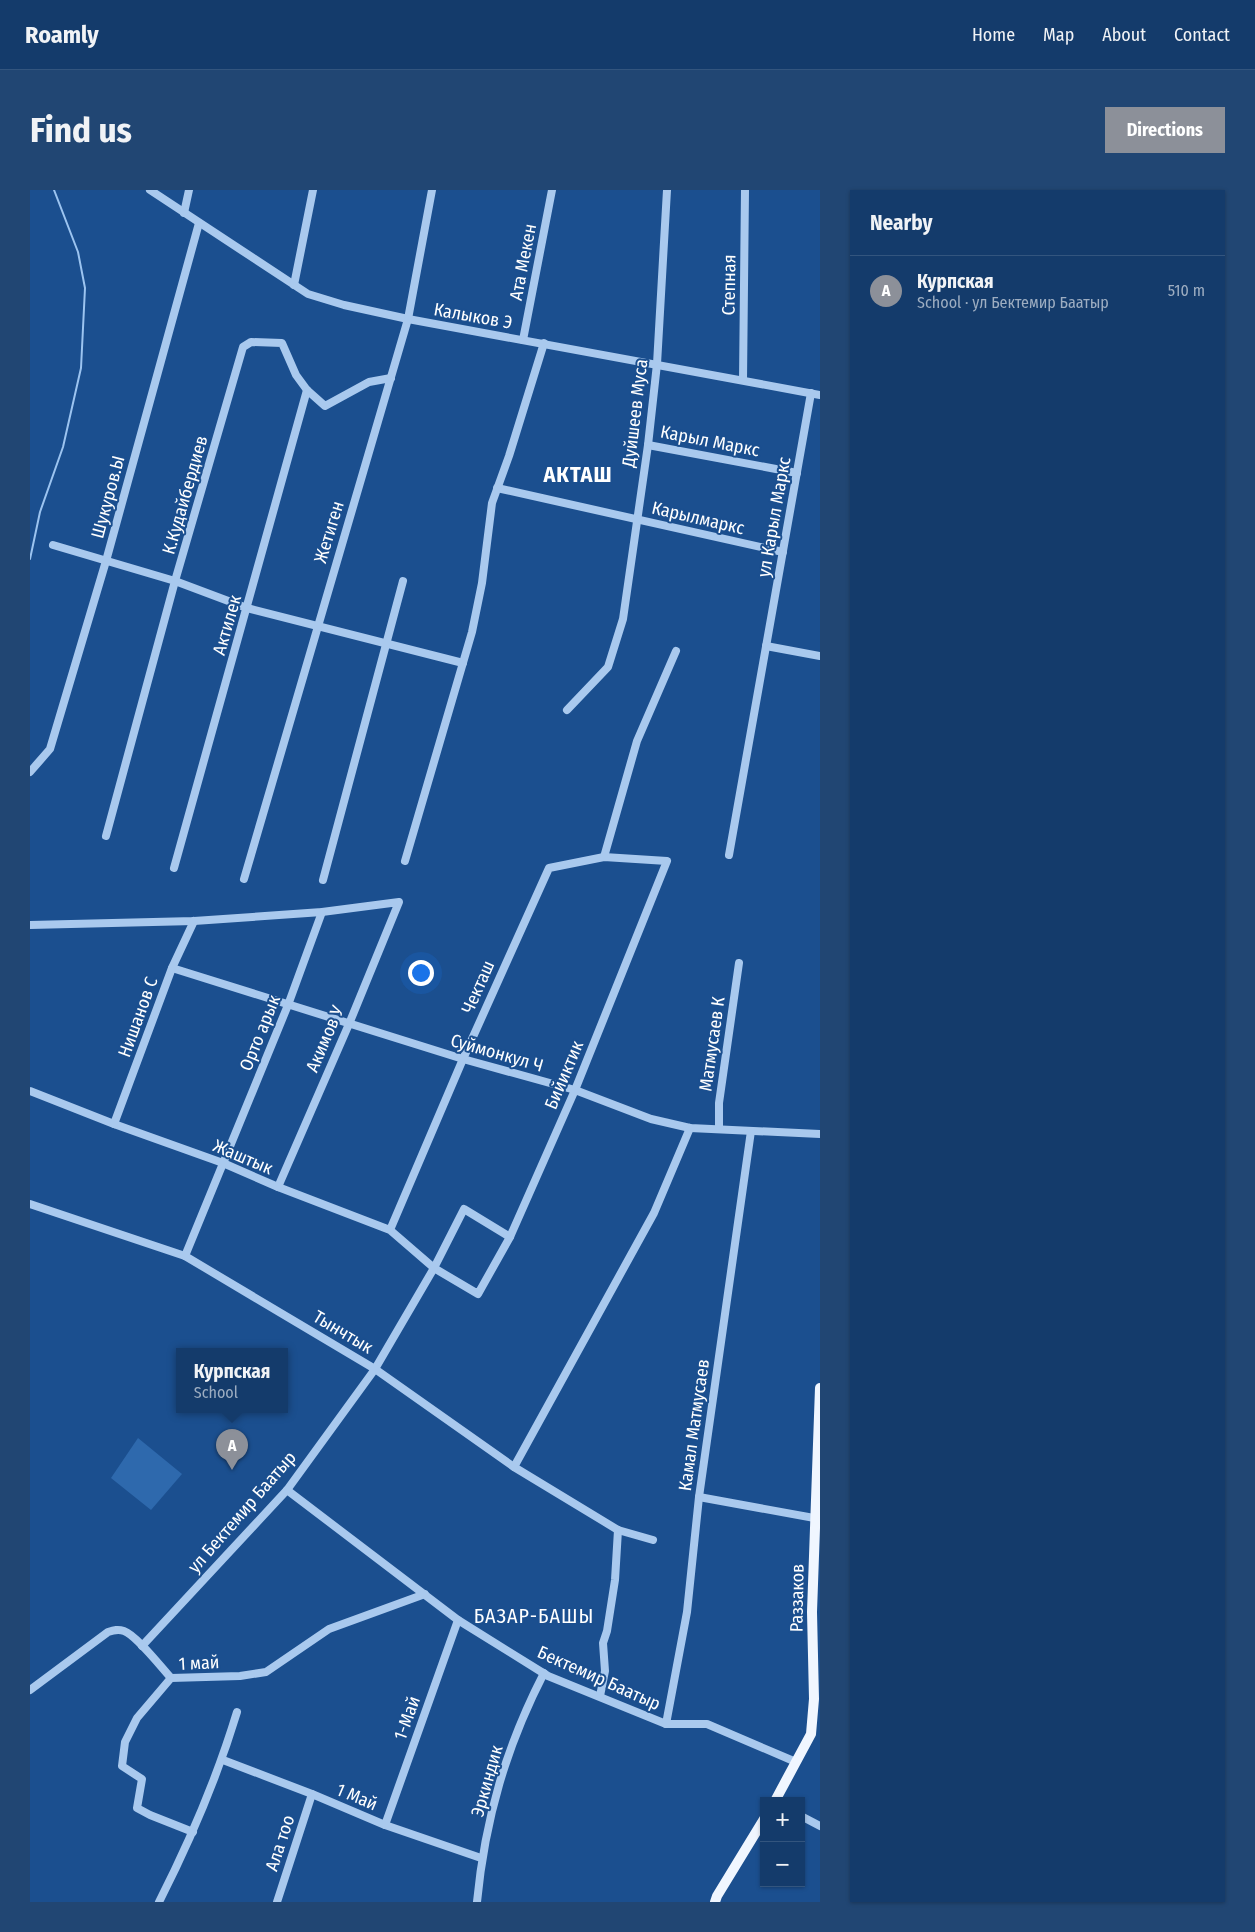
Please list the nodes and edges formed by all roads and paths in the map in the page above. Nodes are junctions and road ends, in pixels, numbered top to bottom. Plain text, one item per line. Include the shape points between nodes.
1 (150, 190) edge
2 (189, 190) edge
3 (312, 190) edge
4 (432, 190) edge
5 (552, 190) edge
6 (667, 190) edge
7 (745, 190) edge
8 (184, 213) junction
9 (199, 223) junction
10 (294, 285) junction
11 (408, 319) junction
12 (523, 340) junction
13 (544, 343) junction
14 (657, 364) junction
15 (391, 378) junction
16 (743, 380) junction
17 (306, 390) junction
18 (811, 393) junction
19 (820, 395) edge
20 (648, 445) junction
21 (797, 473) junction
22 (497, 488) junction
23 (637, 520) junction
24 (53, 545) dead end
25 (783, 552) junction
26 (106, 561) junction
27 (175, 581) junction
28 (403, 581) dead end
29 (247, 608) junction
30 (317, 626) junction
31 (386, 644) junction
32 (766, 646) junction
33 (676, 651) dead end
34 (820, 656) edge
35 (464, 663) junction
36 (567, 710) dead end
37 (30, 772) edge
38 (106, 836) dead end
39 (729, 855) dead end
40 (604, 857) junction
41 (405, 861) dead end
42 (174, 868) dead end
43 (244, 879) dead end
44 (323, 880) dead end
45 (322, 912) junction
46 (194, 920) junction
47 (30, 925) edge
48 (739, 963) dead end
49 (172, 968) junction
50 (288, 1005) junction
51 (349, 1024) junction
52 (462, 1059) junction
53 (575, 1090) junction
54 (30, 1092) edge
55 (114, 1124) junction
56 (690, 1128) junction
57 (719, 1129) junction
58 (751, 1131) junction
59 (820, 1134) edge
60 (223, 1163) junction
61 (278, 1187) junction
62 (30, 1204) edge
63 (390, 1230) junction
64 (510, 1237) junction
65 (185, 1256) junction
66 (434, 1268) junction
67 (478, 1294) joint
68 (375, 1369) junction
69 (820, 1388) edge
70 (514, 1467) junction
71 (287, 1490) junction
72 (699, 1497) junction
73 (818, 1519) edge
74 (618, 1530) junction
75 (653, 1540) dead end
76 (425, 1594) junction
77 (458, 1620) junction
78 (142, 1646) junction
79 (544, 1673) junction
80 (171, 1678) junction
81 (30, 1690) edge
82 (600, 1696) junction
83 (237, 1712) dead end
84 (666, 1724) junction
85 (223, 1760) junction
86 (796, 1762) junction
87 (312, 1794) junction
88 (777, 1797) edge
89 (805, 1818) edge
90 (385, 1825) junction
91 (760, 1826) edge
92 (820, 1826) edge
93 (193, 1832) junction
94 (481, 1858) junction
95 (159, 1902) edge
96 (277, 1902) edge
97 (477, 1902) edge
98 (715, 1902) edge

1 - 8 street, Калыков Э
2 - 8 street
3 - 10 street
4 - 11 street, Жетиген
5 - 12 street, Ата Мекен
6 - 14 street, Дуйшеев Муса
7 - 16 street, Степная
8 - 9 street, Калыков Э
9 - 10 street, Калыков Э
9 - 26 street, Шукуров.Ы
10 - 11 street, Калыков Э via 308,294 344,305
11 - 12 street, Калыков Э
11 - 15 street, Жетиген
12 - 13 street, Калыков Э
13 - 14 street, Калыков Э
13 - 22 street
14 - 16 street, Калыков Э
14 - 20 street, Дуйшеев Муса
15 - 17 street, К.Кудайбердиев via 369,382 325,406
15 - 30 street, Жетиген
16 - 18 street, Калыков Э
17 - 27 street, К.Кудайбердиев via 282,342 251,342 243,347
17 - 29 street, Актилек
18 - 19 street, Калыков Э
18 - 21 street, ул Карыл Маркс
20 - 21 street, Карыл Маркс
20 - 23 street, Дуйшеев Муса
21 - 25 street, ул Карыл Маркс
22 - 23 street, Карылмаркс
22 - 35 street via 487,530 482,583
23 - 25 street, Карылмаркс
23 - 36 street, Дуйшеев Муса via 622,618 608,667
24 - 26 street
25 - 32 street, ул Карыл Маркс
26 - 27 street
26 - 37 street, Шукуров.Ы via 50,749
27 - 29 street
27 - 38 street, К.Кудайбердиев
28 - 31 street
29 - 30 street
29 - 42 street, Актилек
30 - 31 street
30 - 43 street, Жетиген
31 - 35 street
31 - 44 street
32 - 34 street
32 - 39 street, ул Карыл Маркс
33 - 40 street via 637,742
35 - 41 street
40 - 52 street, Чекташ via 549,868
40 - 53 street, Бийиктик via 667,862
45 - 46 street
45 - 50 street, Орто арык
45 - 51 street, Акимов У via 399,902
46 - 47 street
46 - 49 street, Нишанов С
48 - 57 street, Матмусаев К via 719,1103
49 - 50 street, Суймонкул Ч
49 - 55 street, Нишанов С
50 - 51 street, Суймонкул Ч
50 - 60 street, Орто арык
51 - 52 street, Суймонкул Ч
51 - 61 street, Акимов У
52 - 53 street, Суймонкул Ч
52 - 63 street, Чекташ
53 - 56 street, Суймонкул Ч via 651,1118
53 - 64 street, Бийиктик
54 - 55 street, Жаштык
55 - 60 street, Жаштык
56 - 57 street, Суймонкул Ч
56 - 70 street via 654,1213
57 - 58 street, Суймонкул Ч
58 - 59 street, Суймонкул Ч
58 - 72 street, Камал Матмусаев
60 - 61 street, Жаштык
60 - 65 street, Орто арык
61 - 63 street, Жаштык
62 - 65 street, Тынчтык
63 - 66 street, Жаштык
64 - 66 street, ул Бектемир Баатыр via 464,1209
64 - 67 street, Бийиктик
65 - 68 street, Тынчтык
66 - 67 street, Жаштык
66 - 68 street, ул Бектемир Баатыр
68 - 70 street, Тынчтык
68 - 71 street, ул Бектемир Баатыр
69 - 73 main road, Раззаков
70 - 74 street, Тынчтык
71 - 76 street, Бектемир Баатыр
71 - 78 street, ул Бектемир Баатыр
72 - 73 street
72 - 84 street, Камал Матмусаев via 687,1612
73 - 86 main road, Раззаков via 812,1612 814,1699 811,1734
74 - 75 street, Тынчтык
74 - 82 street via 615,1580 603,1643 605,1671
76 - 77 street, Бектемир Баатыр
76 - 80 street, 1 май via 329,1629 266,1672
77 - 79 street, Бектемир Баатыр
77 - 90 street, 1-Май
78 - 80 street
78 - 81 street via 126,1632 108,1632
79 - 82 street, Бектемир Баатыр
79 - 94 street, Эркиндик via 501,1773
80 - 93 street, 1 май via 137,1718 124,1742 122,1766 142,1779 138,1808
82 - 84 street, Бектемир Баатыр
83 - 85 street
84 - 86 street, Бектемир Баатыр via 707,1724
85 - 87 street, 1 Май
85 - 93 street
86 - 88 main road, Раззаков
87 - 90 street, 1 Май
87 - 96 street, Ала тоо
89 - 92 street
90 - 94 street, 1 Май
91 - 98 main road
93 - 95 street
94 - 97 street, Эркиндик

